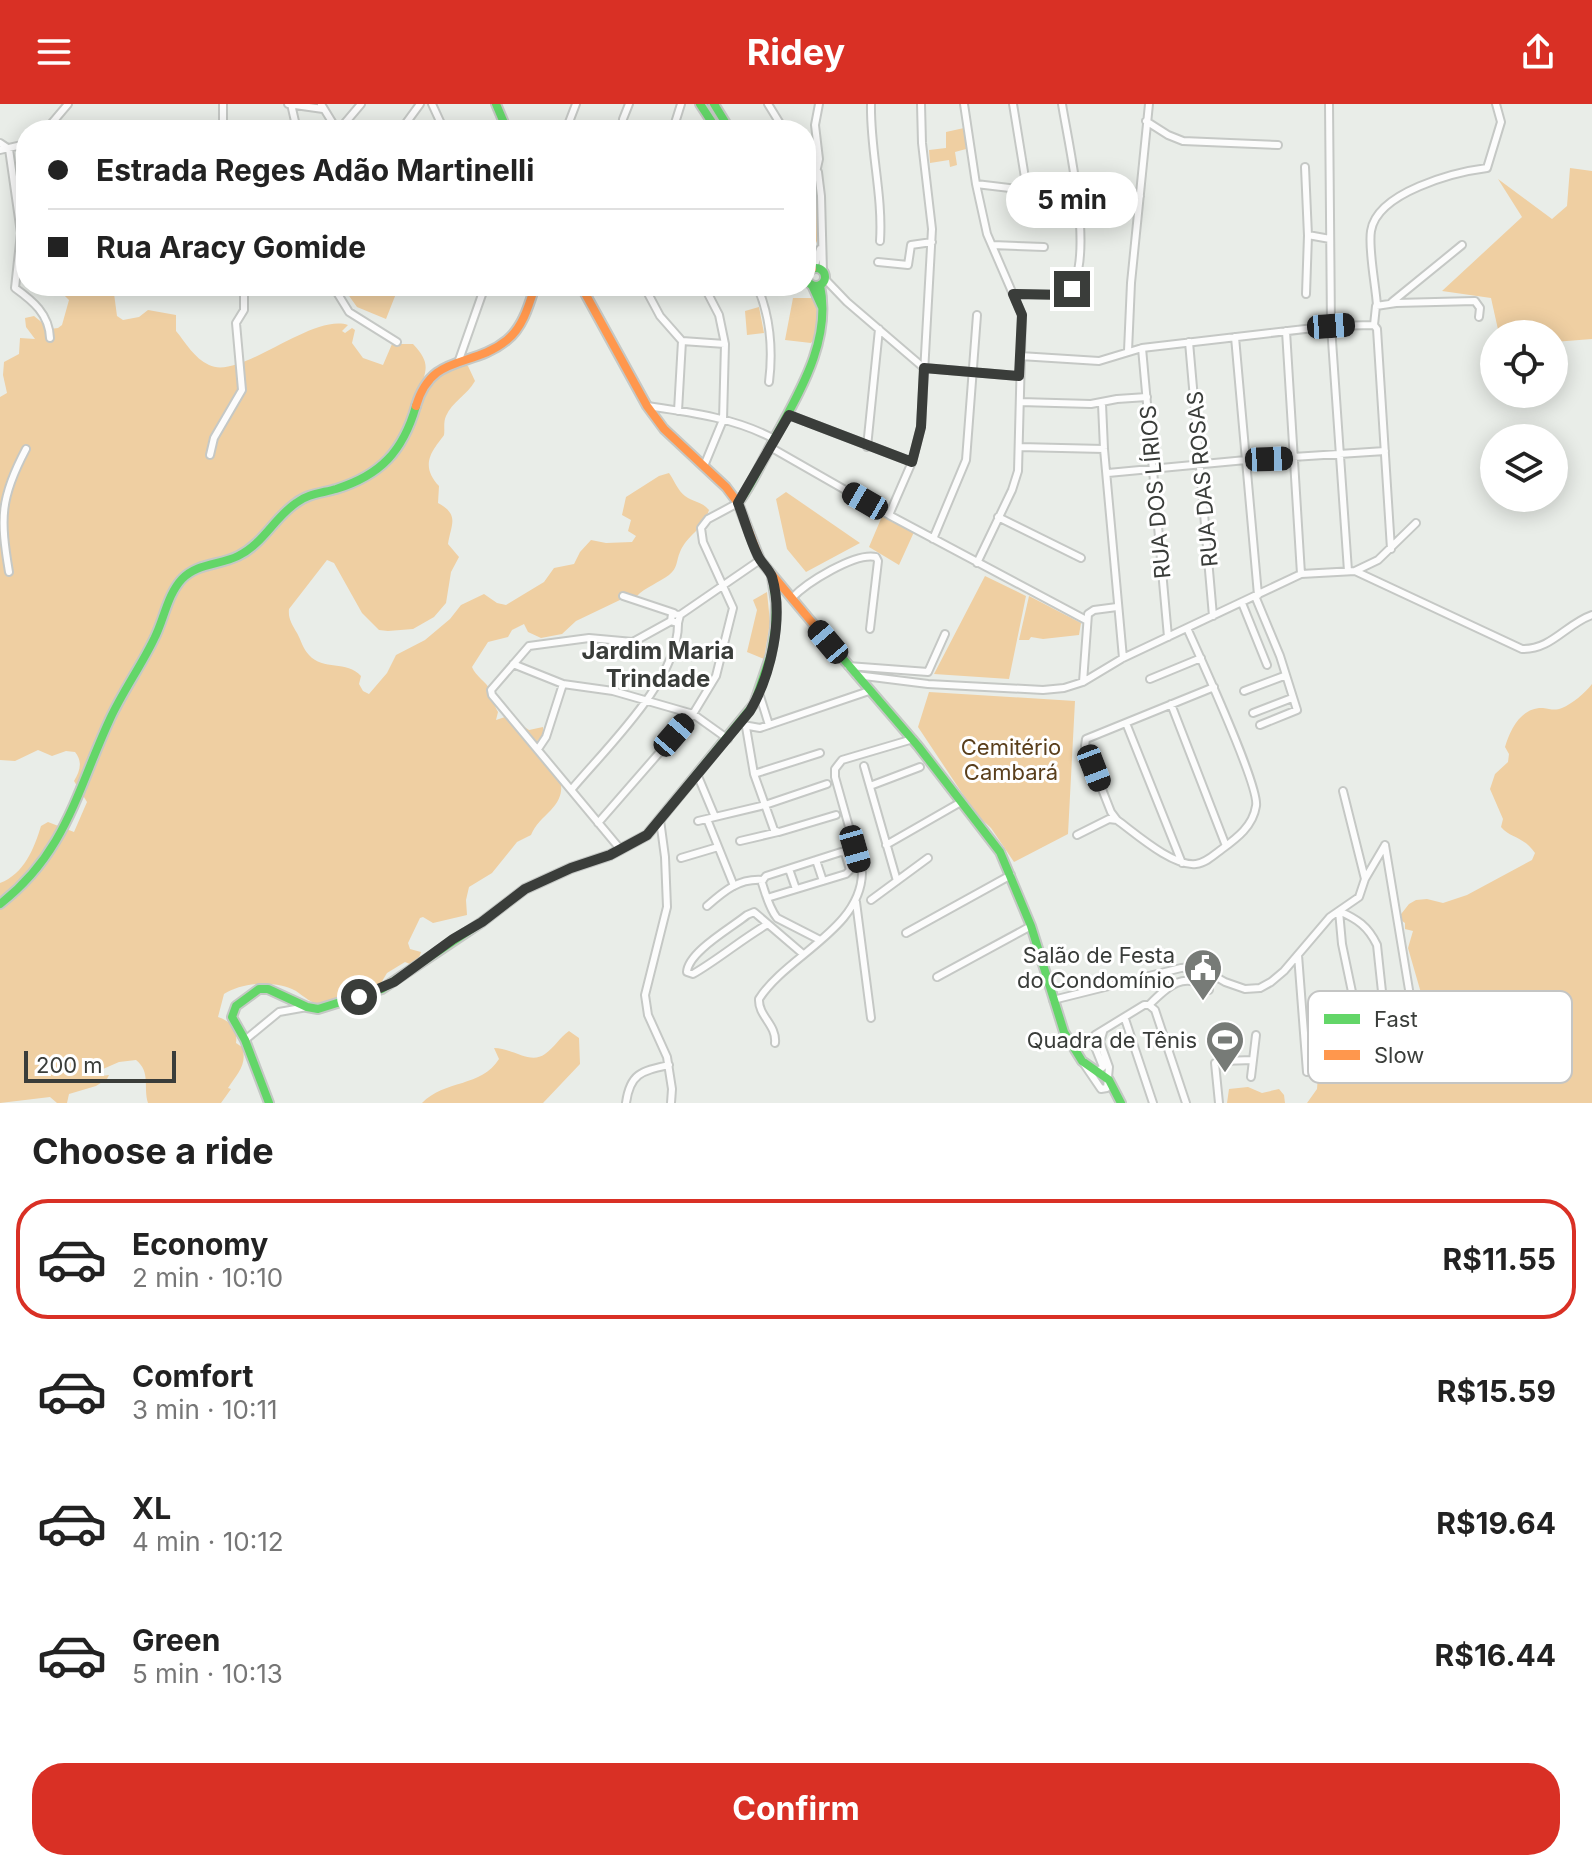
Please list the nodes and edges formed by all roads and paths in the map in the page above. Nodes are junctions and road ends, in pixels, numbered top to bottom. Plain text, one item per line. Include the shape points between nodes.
1 (68, 104) edge
2 (290, 104) edge
3 (361, 104) edge
4 (871, 104) edge
5 (921, 104) edge
6 (964, 104) edge
7 (1013, 104) edge
8 (1062, 104) edge
9 (1149, 104) edge
10 (1329, 104) edge
11 (1496, 104) edge
12 (322, 106) edge
13 (54, 120) edge
14 (347, 120) edge
15 (1146, 121) junction
16 (816, 134) edge
17 (0, 143) edge
18 (1278, 145) dead end
19 (16, 147) edge
20 (9, 149) junction
21 (0, 150) edge
22 (816, 159) edge
23 (1305, 167) dead end
24 (816, 179) edge
25 (976, 184) junction
26 (1027, 190) junction
27 (1078, 194) junction
28 (1140, 196) junction
29 (16, 198) edge
30 (1308, 236) junction
31 (1330, 239) junction
32 (880, 241) dead end
33 (932, 242) junction
34 (992, 245) junction
35 (1462, 245) dead end
36 (1044, 247) dead end
37 (878, 262) dead end
38 (816, 277) edge
39 (1072, 289) junction
40 (1013, 294) junction
41 (1306, 294) dead end
42 (24, 296) edge
43 (244, 296) edge
44 (339, 296) edge
45 (481, 296) edge
46 (532, 296) edge
47 (586, 296) edge
48 (649, 296) edge
49 (709, 296) edge
50 (760, 296) edge
51 (1088, 302) dead end
52 (1389, 304) junction
53 (1377, 306) junction
54 (977, 315) dead end
55 (1479, 317) dead end
56 (1374, 325) junction
57 (1331, 326) junction
58 (879, 329) junction
59 (1286, 331) junction
60 (1235, 337) junction
61 (50, 338) dead end
62 (682, 341) junction
63 (397, 342) dead end
64 (1189, 342) junction
65 (725, 344) junction
66 (1142, 348) junction
67 (1128, 351) junction
68 (1020, 356) junction
69 (459, 360) junction
70 (924, 368) junction
71 (973, 373) junction
72 (1019, 376) junction
73 (769, 382) dead end
74 (1147, 397) junction
75 (1020, 402) junction
76 (1102, 404) junction
77 (647, 406) junction
78 (678, 411) junction
79 (789, 415) junction
80 (723, 420) junction
81 (772, 443) junction
82 (867, 447) junction
83 (1019, 447) junction
84 (26, 449) dead end
85 (1104, 449) junction
86 (1092, 450) junction
87 (1385, 451) junction
88 (1339, 454) junction
89 (210, 455) dead end
90 (1293, 458) junction
91 (1246, 460) junction
92 (912, 462) junction
93 (1202, 464) junction
94 (704, 466) junction
95 (1153, 468) junction
96 (1107, 471) junction
97 (738, 503) junction
98 (889, 515) junction
99 (998, 517) junction
100 (1416, 523) dead end
101 (933, 539) junction
102 (1391, 549) junction
103 (1081, 558) dead end
104 (760, 560) junction
105 (977, 563) junction
106 (1351, 571) junction
107 (9, 572) dead end
108 (770, 572) junction
109 (1301, 574) junction
110 (724, 586) junction
111 (623, 596) dead end
112 (1256, 596) junction
113 (792, 598) junction
114 (1242, 603) junction
115 (1117, 607) junction
116 (1592, 615) edge
117 (1213, 616) junction
118 (676, 618) junction
119 (1086, 620) junction
120 (1187, 628) junction
121 (870, 629) dead end
122 (945, 634) dead end
123 (1168, 637) junction
124 (1123, 658) junction
125 (1201, 658) junction
126 (513, 664) junction
127 (1267, 665) dead end
128 (848, 666) junction
129 (856, 675) junction
130 (1284, 676) junction
131 (1150, 679) dead end
132 (1083, 682) junction
133 (563, 684) junction
134 (1214, 687) junction
135 (869, 691) junction
136 (1244, 691) dead end
137 (759, 693) junction
138 (1292, 698) junction
139 (646, 701) junction
140 (1171, 704) junction
141 (1253, 713) dead end
142 (693, 714) junction
143 (1126, 723) junction
144 (743, 725) junction
145 (769, 725) junction
146 (1260, 725) dead end
147 (728, 739) junction
148 (913, 739) junction
149 (538, 749) junction
150 (820, 753) dead end
151 (864, 766) dead end
152 (920, 767) dead end
153 (697, 774) junction
154 (754, 774) junction
155 (827, 784) dead end
156 (870, 786) junction
157 (571, 790) junction
158 (1343, 791) dead end
159 (961, 802) junction
160 (765, 805) junction
161 (836, 815) dead end
162 (715, 817) junction
163 (707, 819) junction
164 (660, 820) junction
165 (1117, 820) junction
166 (698, 821) dead end
167 (598, 823) junction
168 (778, 832) junction
169 (1077, 835) dead end
170 (740, 841) dead end
171 (886, 845) junction
172 (1226, 846) junction
173 (718, 847) junction
174 (621, 850) junction
175 (681, 858) dead end
176 (928, 858) dead end
177 (816, 860) junction
178 (1182, 863) junction
179 (789, 869) junction
180 (1011, 875) junction
181 (1365, 879) junction
182 (763, 880) junction
183 (823, 881) junction
184 (897, 881) junction
185 (734, 886) junction
186 (796, 889) junction
187 (767, 898) junction
188 (871, 900) dead end
189 (856, 902) junction
190 (0, 904) edge
191 (707, 906) dead end
192 (1339, 911) junction
193 (768, 924) junction
194 (734, 925) junction
195 (1031, 926) junction
196 (906, 933) dead end
197 (820, 940) junction
198 (740, 941) junction
199 (803, 954) junction
200 (1298, 955) junction
201 (937, 977) dead end
202 (1209, 990) dead end
203 (1352, 991) edge
204 (1382, 991) edge
205 (1409, 991) edge
206 (1053, 1000) junction
207 (1149, 1005) junction
208 (307, 1007) junction
209 (871, 1018) dead end
210 (1125, 1019) junction
211 (1105, 1029) junction
212 (1256, 1035) dead end
213 (245, 1040) junction
214 (775, 1043) dead end
215 (1253, 1060) junction
216 (1082, 1061) junction
217 (669, 1065) junction
218 (1098, 1071) junction
219 (1307, 1072) dead end
220 (1251, 1077) dead end
221 (1109, 1080) junction
222 (269, 1103) edge
223 (626, 1103) edge
224 (671, 1103) edge
225 (1121, 1103) edge
226 (1153, 1103) edge
227 (1186, 1103) edge
228 (1219, 1103) edge

1 - 13 street
2 - 12 street
3 - 14 street
4 - 32 street
5 - 33 street
6 - 25 street
7 - 26 street
8 - 27 street
9 - 15 street
10 - 31 street
11 - 53 street via 1501,122 1487,168 1454,173 1401,195 1377,217 1371,231
15 - 18 street via 1183,141
15 - 28 street
16 - 22 street
17 - 20 street
19 - 20 street
20 - 21 street
20 - 29 street
23 - 30 street
24 - 38 street
25 - 26 street
25 - 34 street
26 - 27 street
27 - 28 street
27 - 39 street via 1081,218
28 - 67 street
30 - 31 street
30 - 41 street
31 - 57 street
33 - 37 street via 911,245 908,265
33 - 70 street
34 - 36 street
34 - 40 street
35 - 52 street
38 - 58 street
38 - 79 street via 822,307 818,344
39 - 40 street via 1066,295
39 - 51 street
40 - 68 street via 1022,315
42 - 61 street via 44,315
43 - 89 street via 236,323 242,390
44 - 63 street via 349,312
45 - 69 street
46 - 69 street via 515,335 498,348
47 - 77 street
48 - 62 street
49 - 65 street
50 - 73 street via 770,339
52 - 53 street
52 - 55 street via 1475,301
53 - 56 street
54 - 71 street
56 - 57 street
56 - 87 street
57 - 59 street
57 - 88 street
58 - 70 street
58 - 82 street
59 - 60 street
59 - 90 street
60 - 64 street
60 - 91 street
62 - 65 street
62 - 78 street
64 - 66 street
64 - 93 street, RUA DAS ROSAS
65 - 80 street
66 - 67 street
66 - 74 street, RUA DOS LÍRIOS
67 - 68 street via 1099,361
68 - 72 street
69 - 190 street via 427,380 397,452 356,481 298,501 243,555 193,571 177,585 50,852 34,876
70 - 71 street
70 - 92 street via 921,427
71 - 72 street
71 - 101 street via 966,460
72 - 75 street
74 - 76 street
74 - 95 street, RUA DOS LÍRIOS
75 - 76 street
75 - 83 street
76 - 85 street
77 - 78 street
77 - 94 street
78 - 80 street
79 - 81 street
79 - 82 street
80 - 81 street via 761,432
80 - 94 street
81 - 97 street
81 - 98 street
82 - 92 street
83 - 86 street
83 - 99 street via 1016,481
84 - 107 street via 10,476 3,507 0,529
85 - 86 street
85 - 96 street
86 - 96 street
87 - 88 street
87 - 102 street
88 - 90 street
88 - 106 street
90 - 91 street
90 - 109 street
91 - 93 street
91 - 112 street
92 - 98 street
93 - 95 street
93 - 117 street, RUA DAS ROSAS
94 - 97 street
95 - 96 street
95 - 123 street, RUA DOS LÍRIOS
96 - 115 street
97 - 104 street
97 - 110 street via 701,528
98 - 101 street
99 - 103 street
99 - 105 street
100 - 102 street
101 - 105 street
102 - 106 street
104 - 108 street
104 - 110 street
105 - 119 street
106 - 109 street
106 - 116 street via 1522,649 1547,644
108 - 113 street
108 - 137 street via 775,629
109 - 112 street
110 - 118 street
110 - 142 street via 732,602 730,621 716,676
111 - 118 street
112 - 114 street
112 - 130 street
113 - 121 street via 806,584 865,556 876,557
113 - 128 street
114 - 117 street
114 - 127 street
115 - 119 street via 1094,610
115 - 124 street
117 - 120 street
118 - 126 street via 633,642 589,638 534,644
118 - 139 street via 676,649
119 - 132 street
120 - 123 street
120 - 125 street
122 - 128 street via 928,672
123 - 124 street
124 - 132 street
125 - 131 street
125 - 134 street
126 - 133 street
126 - 149 street via 492,695
128 - 129 street
129 - 132 street via 1043,690
129 - 135 street
130 - 136 street
130 - 138 street
133 - 139 street
133 - 149 street
134 - 140 street
134 - 172 street via 1256,798 1251,821
135 - 145 street
135 - 148 street
137 - 144 street
137 - 145 street
138 - 141 street
138 - 146 street via 1295,713
139 - 142 street
139 - 157 street
140 - 143 street
140 - 172 street
142 - 147 street
142 - 167 street
143 - 165 street via 1085,742
143 - 178 street
144 - 145 street
144 - 147 street
144 - 154 street
147 - 153 street
148 - 159 street
148 - 189 street via 842,760 835,769 862,873
149 - 157 street
150 - 154 street
151 - 156 street
152 - 156 street
153 - 162 street
153 - 164 street
154 - 160 street
155 - 160 street
156 - 171 street
157 - 167 street
158 - 181 street
159 - 171 street
159 - 180 street
160 - 162 street
160 - 168 street
161 - 168 street
162 - 163 street
163 - 166 street
163 - 173 street
164 - 174 street
164 - 217 street via 667,907 645,995
165 - 169 street
165 - 178 street
167 - 174 street
168 - 170 street
171 - 184 street
172 - 178 street via 1205,862
173 - 175 street
173 - 185 street
174 - 208 street via 525,889 382,989 328,1007
176 - 184 street
177 - 179 street
177 - 183 street
177 - 183 street via 846,855 848,873
179 - 182 street
179 - 186 street
180 - 195 street
180 - 196 street
181 - 192 street via 1359,897
181 - 205 street via 1385,845
182 - 185 street via 747,878
182 - 187 street
183 - 186 street
184 - 188 street
185 - 191 street
186 - 187 street
187 - 197 street via 777,918
189 - 197 street
189 - 209 street
192 - 200 street
192 - 203 street
192 - 204 street via 1371,932
193 - 194 street via 754,912
193 - 198 street
193 - 199 street
194 - 198 street
194 - 198 street via 695,954 687,972 693,974 720,959
195 - 201 street
195 - 206 street
197 - 199 street
199 - 214 street via 759,999
200 - 206 street via 1260,988 1245,989 1204,970 1181,968
200 - 219 street
202 - 207 street via 1199,981 1184,981 1166,988
206 - 216 street
207 - 210 street
207 - 227 street
208 - 213 street via 279,1012
208 - 213 street via 268,989 250,994 232,1017
210 - 211 street
210 - 226 street
211 - 218 street via 1093,1042 1103,1067
211 - 221 street via 1100,1042
212 - 215 street
213 - 222 street
215 - 220 street
215 - 228 street via 1215,1063
216 - 218 street
216 - 221 street via 1101,1089
217 - 223 street via 634,1078
217 - 224 street
218 - 221 street
221 - 225 street

